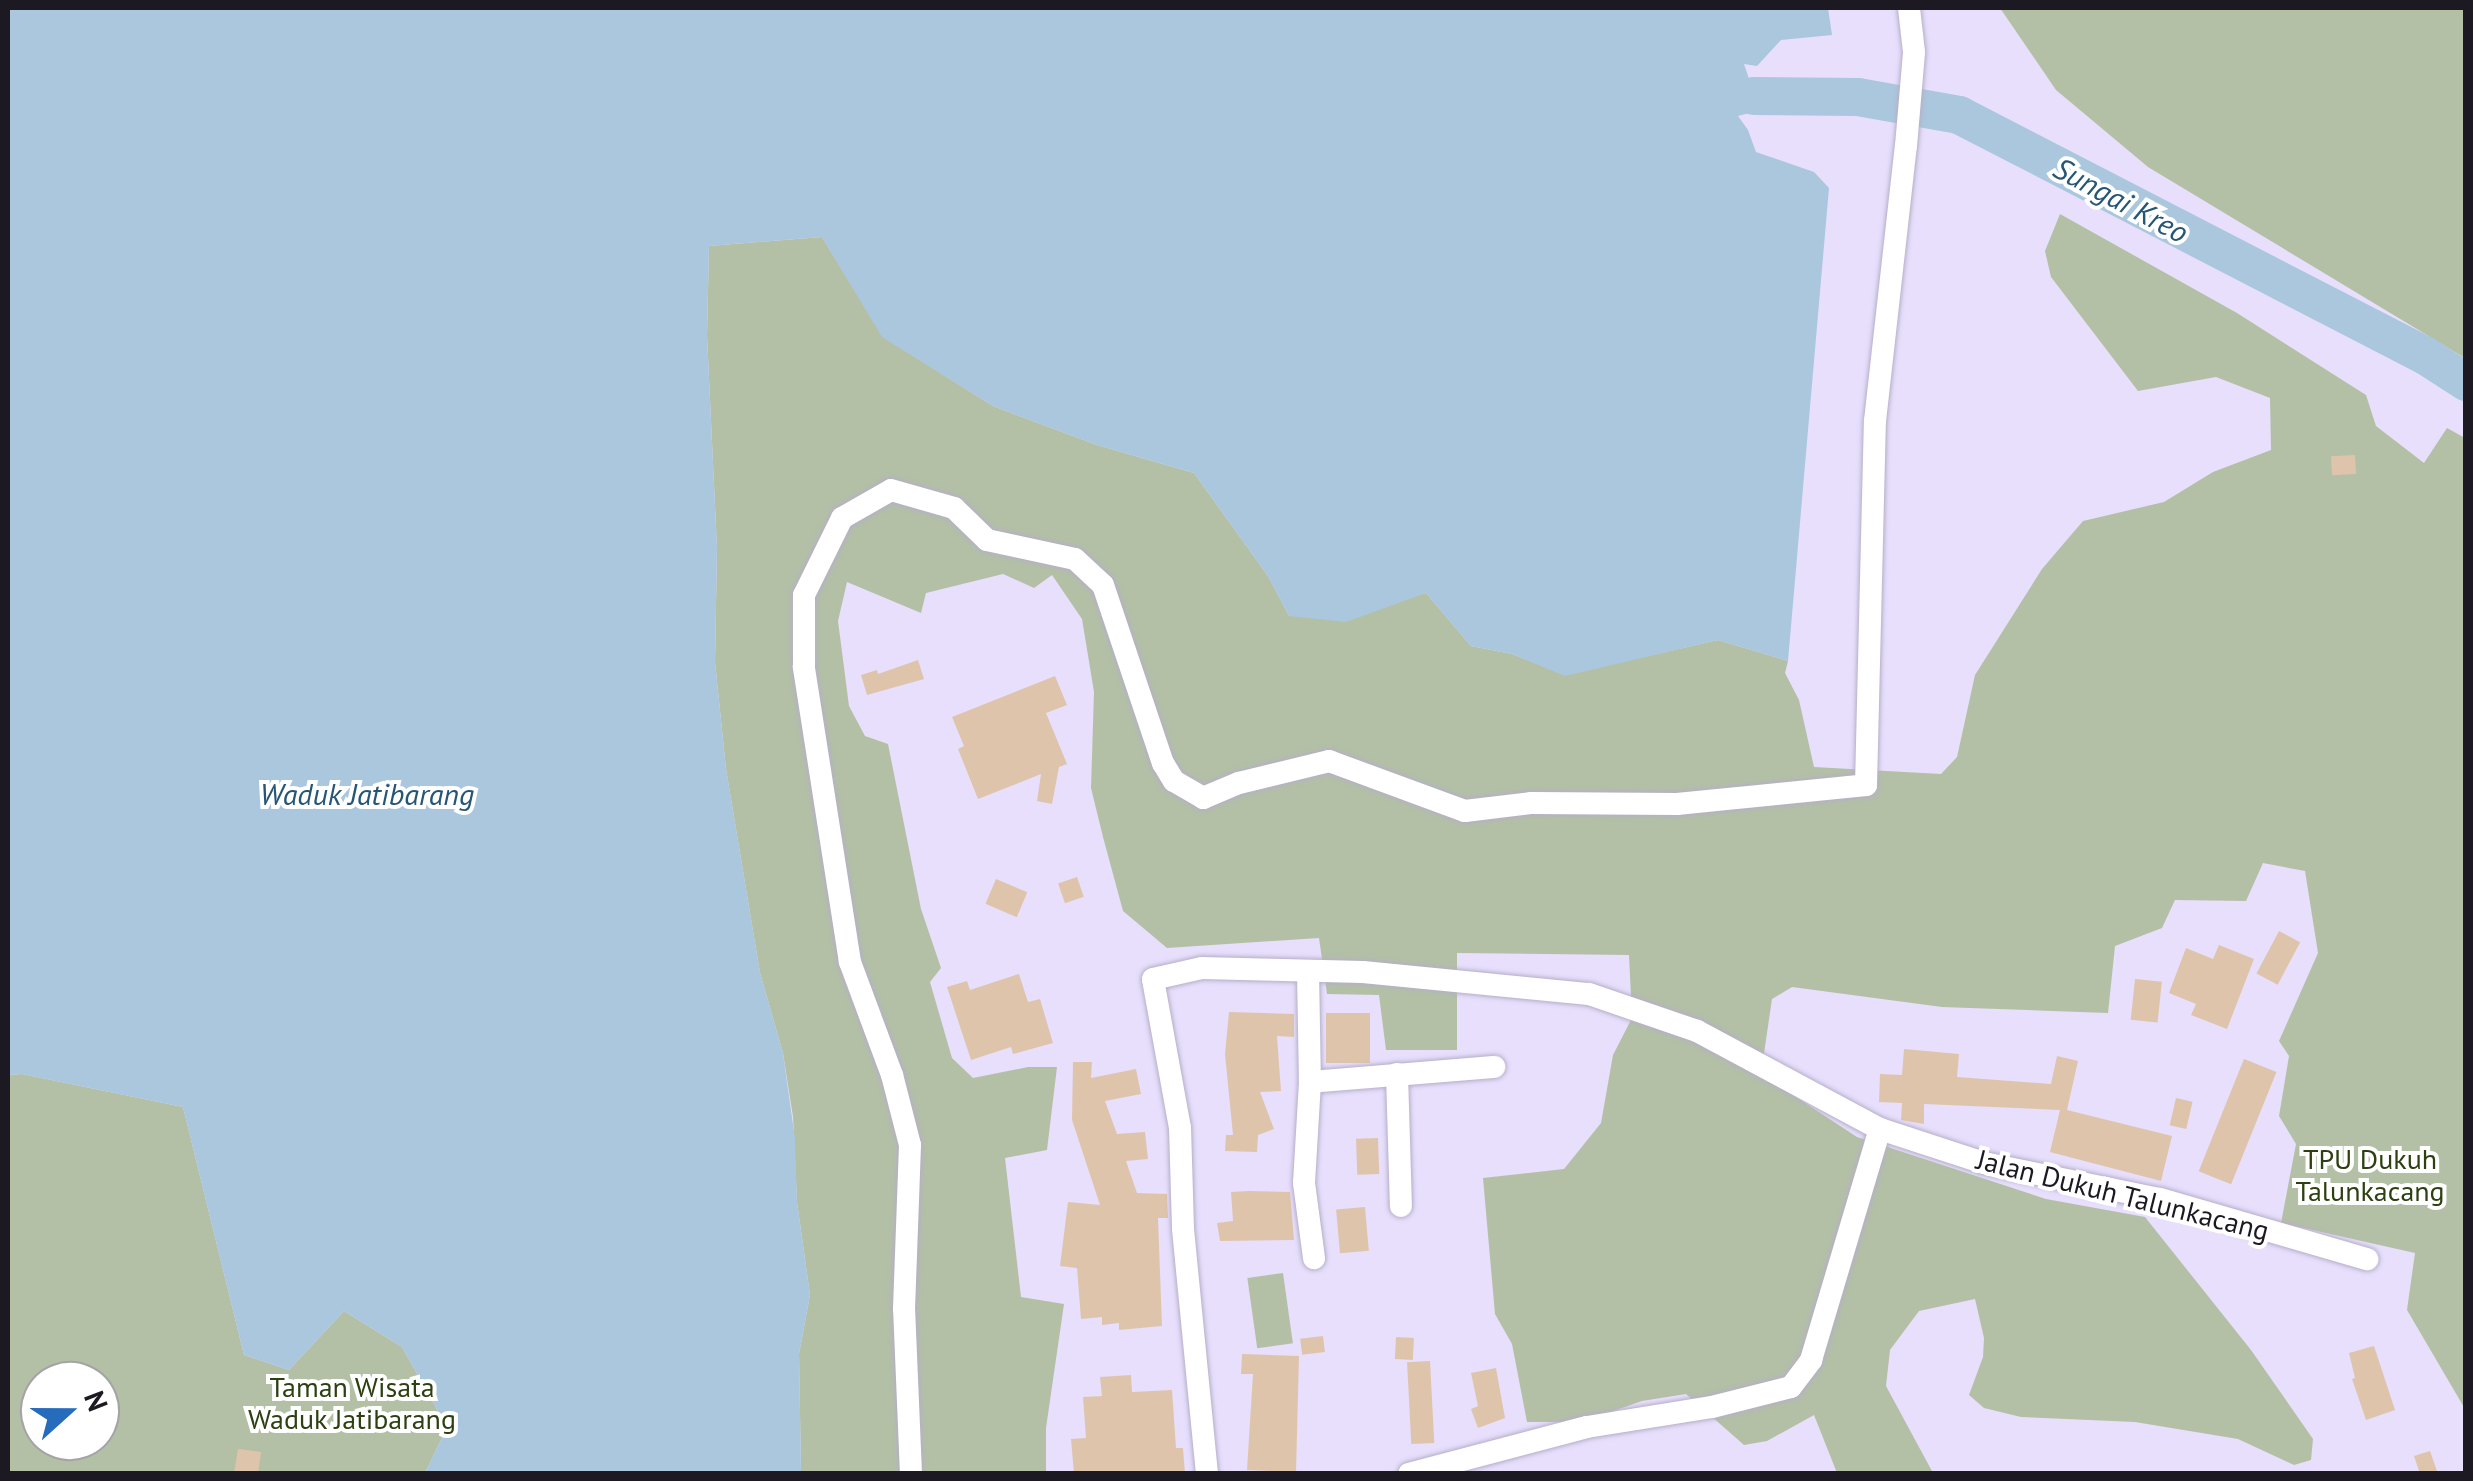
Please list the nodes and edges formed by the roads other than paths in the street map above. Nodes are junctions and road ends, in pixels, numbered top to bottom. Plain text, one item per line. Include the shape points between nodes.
1 (1909, 8) edge
2 (1308, 970) junction
3 (1494, 1067) dead end
4 (1398, 1074) junction
5 (1310, 1082) junction
6 (1880, 1130) junction
7 (1401, 1206) dead end
8 (1314, 1258) dead end
9 (2367, 1259) dead end
10 (911, 1474) edge
11 (1207, 1474) edge
12 (1409, 1474) edge

1 - 10 street via 1914,52 1876,421 1866,785 1677,804 1531,803 1466,812 1329,761 1203,798 1174,781 1163,763 1104,585 1074,560 987,540 954,508 891,490 842,518 804,595 804,666 850,962 910,1145 904,1309
2 - 5 street
2 - 6 street, Jalan Dukuh Talunkacang via 1589,994 1697,1031
2 - 11 street, Jalan Dukuh Talunkacang via 1202,968 1154,979 1180,1128
3 - 4 street
4 - 5 street
4 - 7 street
5 - 8 street via 1304,1183
6 - 9 street, Jalan Dukuh Talunkacang via 1984,1163 2160,1199
6 - 12 street via 1811,1360 1790,1387 1540,1438

